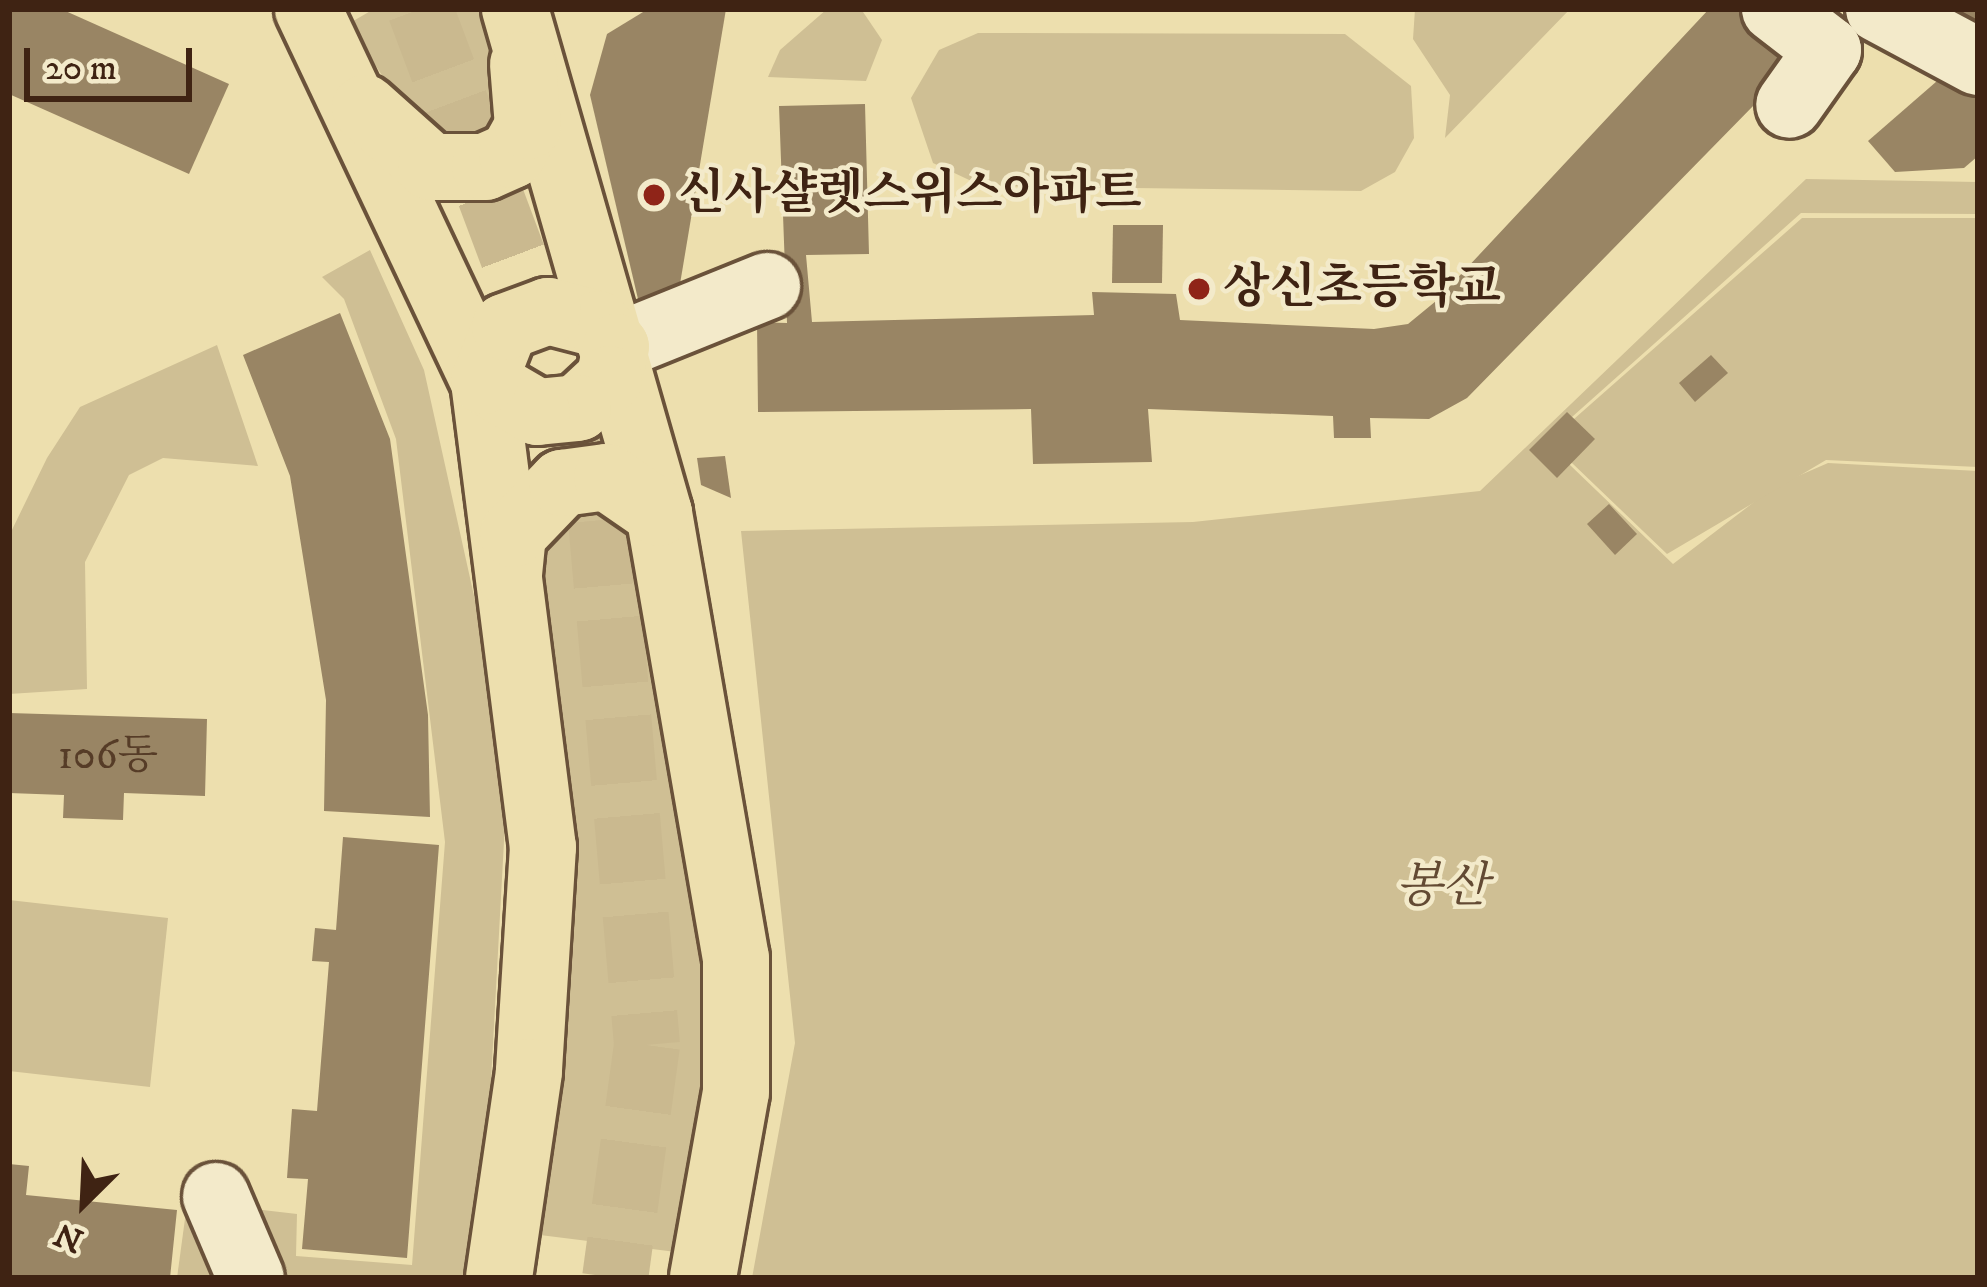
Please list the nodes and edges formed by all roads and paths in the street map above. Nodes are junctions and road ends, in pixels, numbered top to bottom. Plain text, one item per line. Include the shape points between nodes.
1 (1775, 9) edge
2 (1879, 9) edge
3 (516, 11) edge
4 (321, 38) edge
5 (1978, 62) edge
6 (1789, 105) dead end
7 (766, 286) dead end
8 (616, 347) junction
9 (484, 381) junction
10 (658, 512) junction
11 (509, 574) junction
12 (216, 1196) dead end
13 (251, 1278) edge
14 (500, 1278) edge
15 (703, 1278) edge

1 - 6 street via 1828,50
2 - 5 street
3 - 4 main road via 528,126 512,154 485,167 431,167
3 - 8 main road
4 - 9 main road
7 - 8 street
8 - 9 main road via 598,324 548,311 505,327
8 - 10 main road
9 - 11 main road
10 - 11 main road via 607,477 562,483 514,535
10 - 15 main road via 736,958 736,1092
11 - 14 main road via 543,847 529,1072
12 - 13 street

